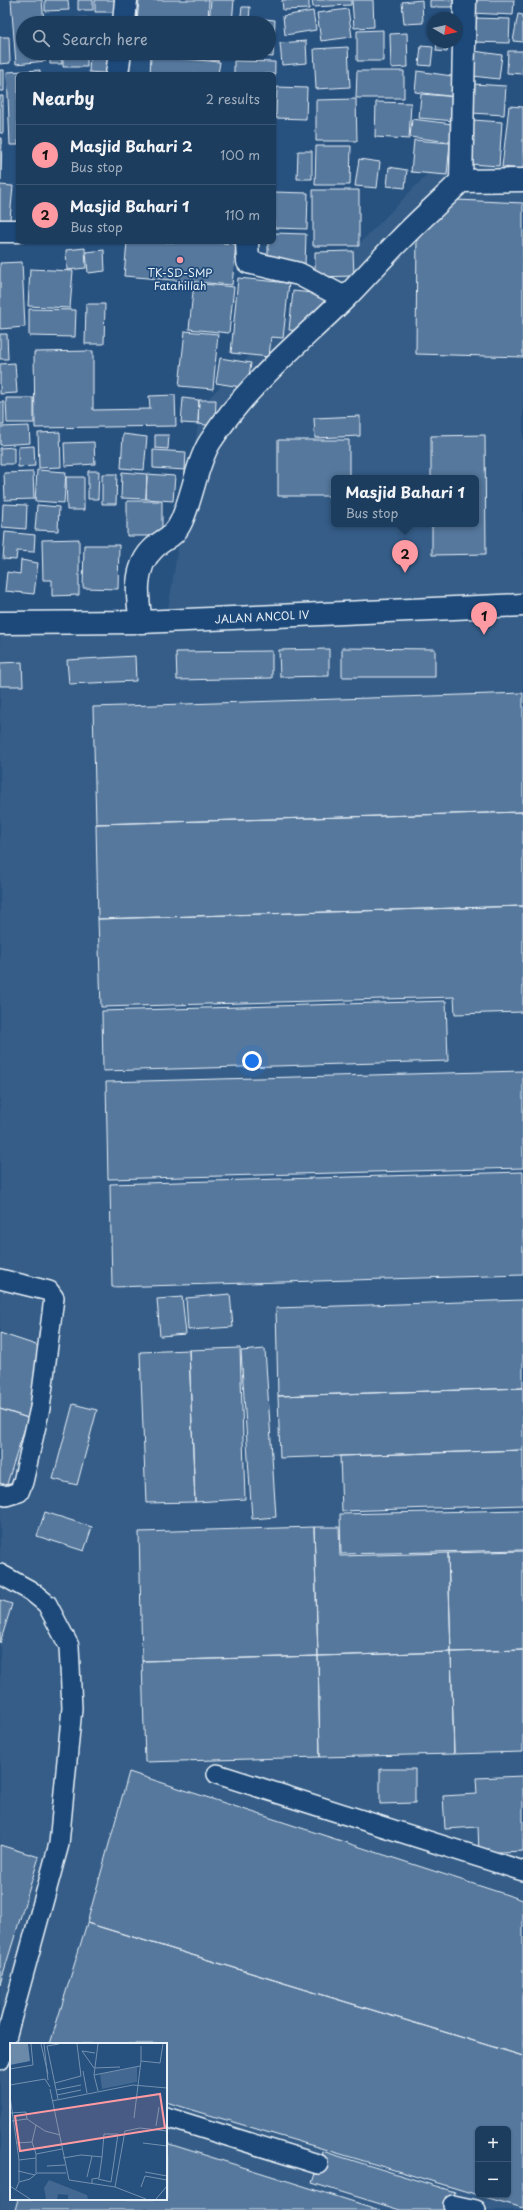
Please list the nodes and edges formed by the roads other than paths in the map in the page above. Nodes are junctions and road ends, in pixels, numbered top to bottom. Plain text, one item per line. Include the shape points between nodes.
1 (126, 0) edge
2 (465, 0) edge
3 (125, 16) edge
4 (119, 60) edge
5 (117, 72) edge
6 (523, 180) edge
7 (461, 181) junction
8 (0, 231) edge
9 (16, 231) edge
10 (247, 244) edge
11 (345, 298) junction
12 (523, 605) edge
13 (141, 622) junction
14 (0, 623) edge
15 (0, 1279) edge
16 (0, 1494) edge
17 (0, 1574) edge
18 (217, 1774) dead end
19 (523, 1871) edge
20 (0, 2060) edge
21 (167, 2117) edge
22 (318, 2164) dead end
23 (453, 2205) dead end
24 (476, 2210) edge

1 - 3 street
2 - 7 street
4 - 5 street
6 - 7 street
7 - 11 street via 400,239
8 - 9 street
10 - 11 street via 248,262 299,274
11 - 13 street via 233,409 208,444 181,522 173,536 154,548 143,561 137,595
12 - 13 street, JALAN ANCOL IV
13 - 14 street, JALAN ANCOL IV
15 - 16 lane via 49,1291 54,1298 40,1408 23,1482 19,1492 6,1496
17 - 20 lane via 31,1591 47,1604 69,1646 72,1708 59,1844
18 - 19 lane
21 - 22 lane
23 - 24 lane

